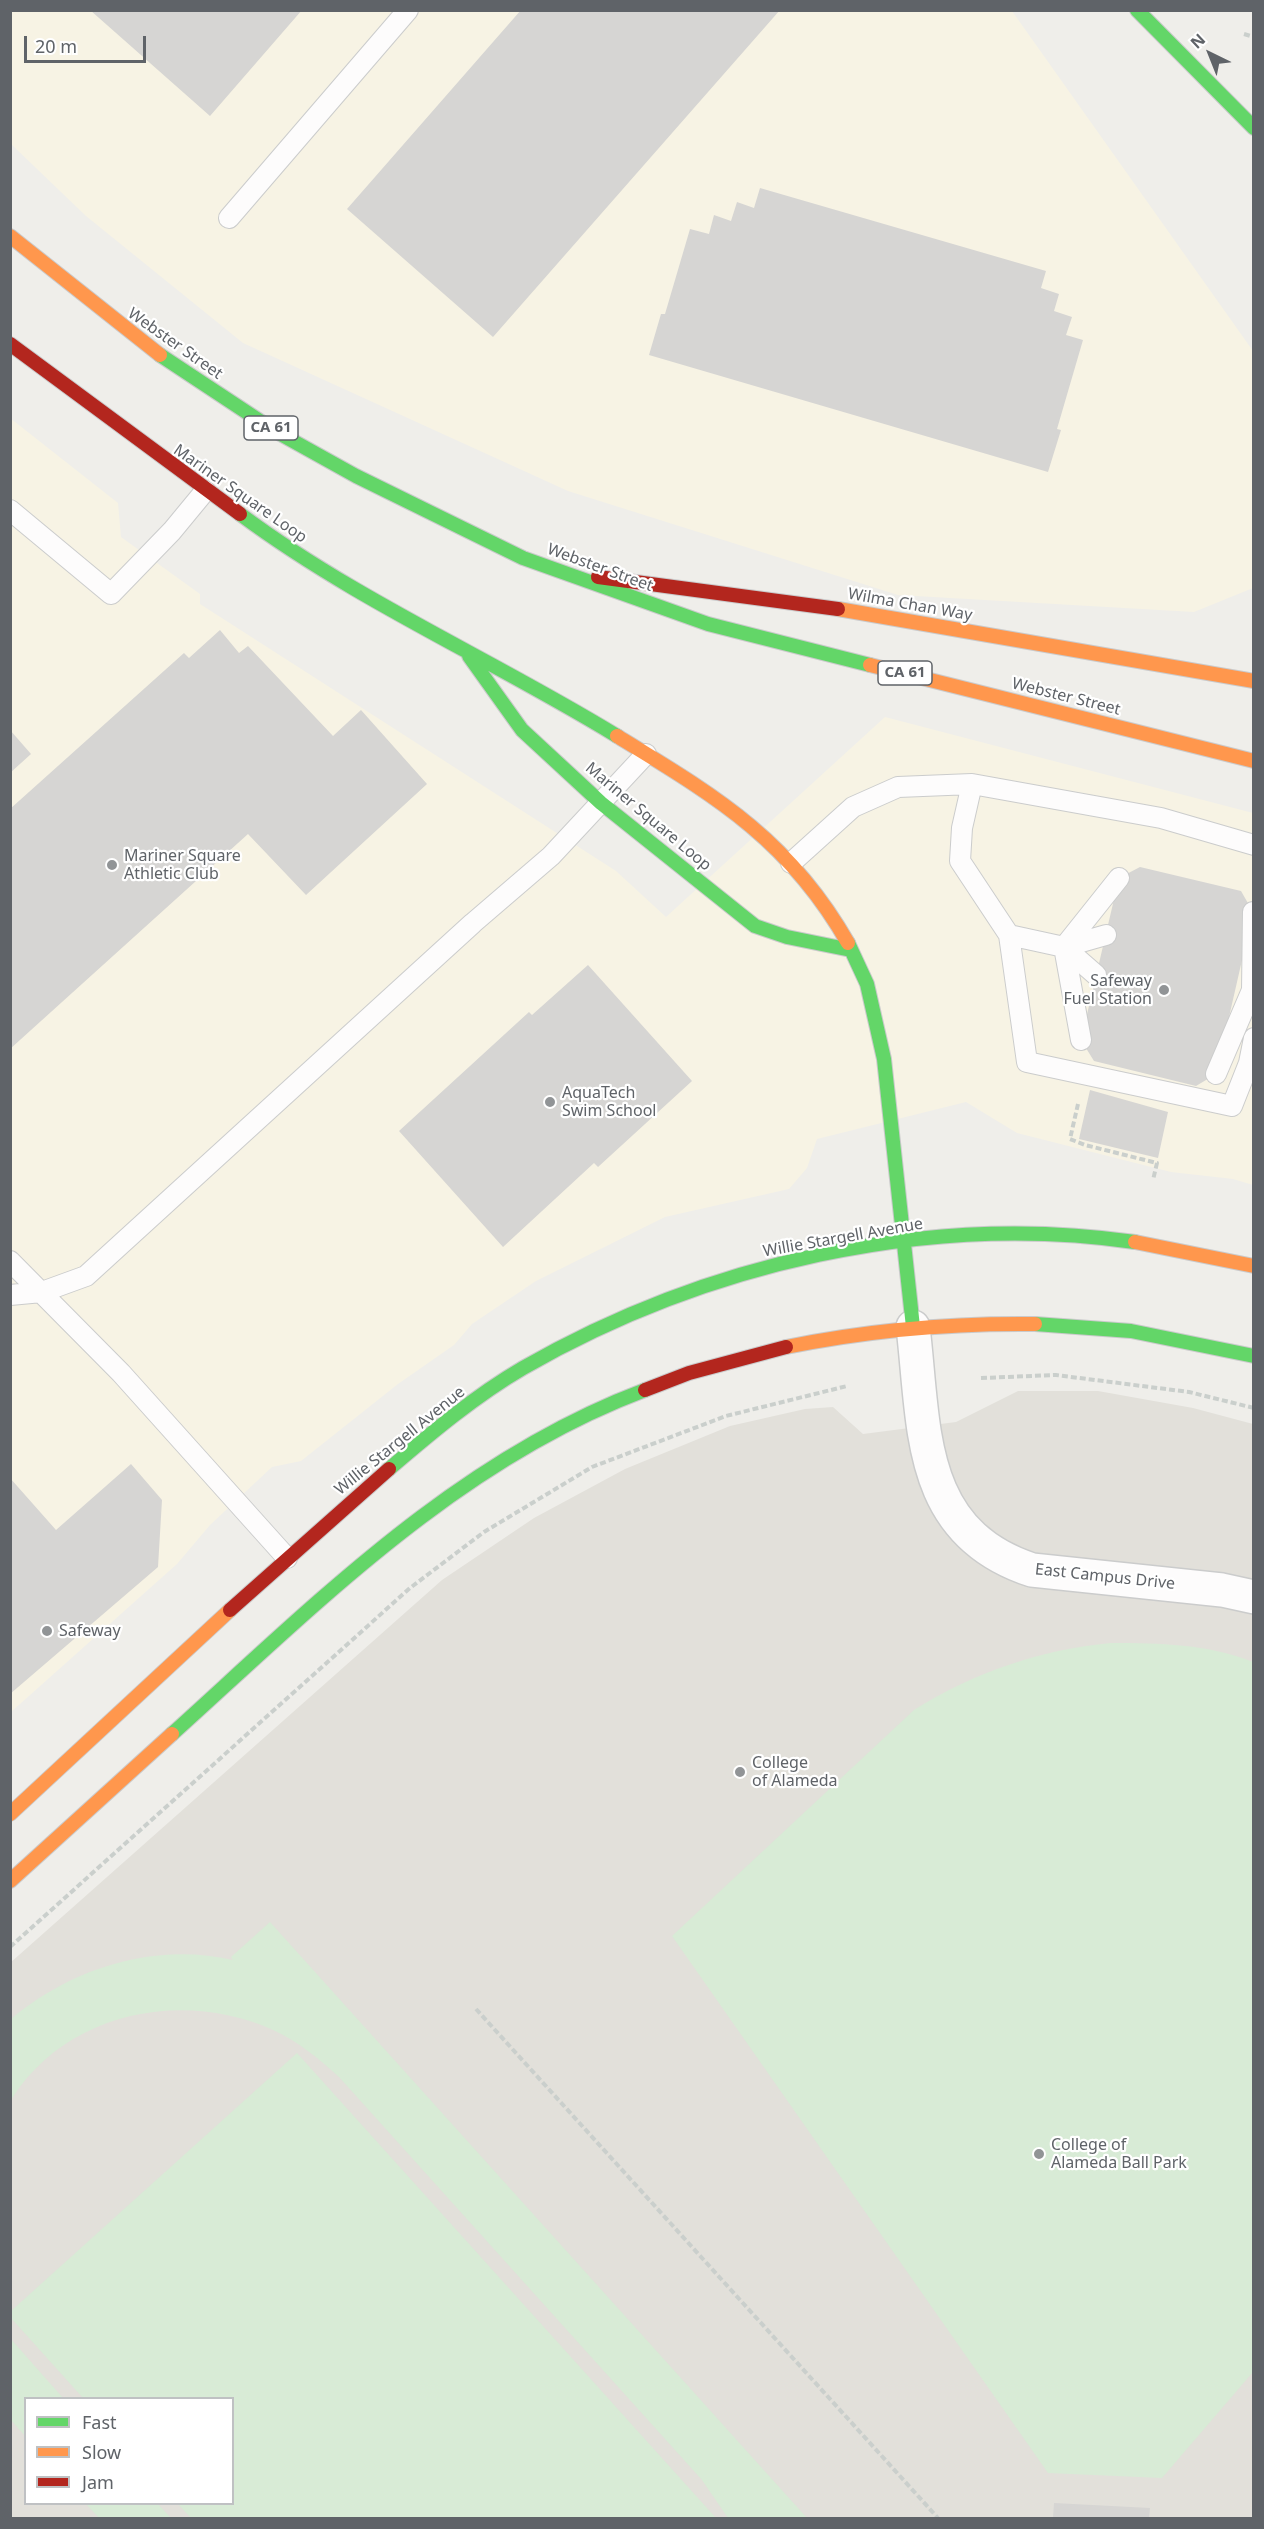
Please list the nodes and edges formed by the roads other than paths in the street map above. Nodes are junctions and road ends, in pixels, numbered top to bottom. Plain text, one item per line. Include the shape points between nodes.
1 (408, 10) edge
2 (1137, 10) edge
3 (1254, 128) edge
4 (229, 218) dead end
5 (10, 236) edge
6 (10, 344) edge
7 (206, 491) junction
8 (10, 510) edge
9 (560, 573) junction
10 (465, 650) junction
11 (1254, 681) edge
12 (646, 754) junction
13 (1254, 761) edge
14 (972, 784) junction
15 (601, 803) junction
16 (1254, 845) edge
17 (792, 863) junction
18 (1119, 878) dead end
19 (1114, 902) dead end
20 (1251, 921) edge
21 (1106, 934) dead end
22 (1009, 935) junction
23 (1064, 947) junction
24 (851, 950) junction
25 (1242, 964) dead end
26 (1096, 975) dead end
27 (1253, 990) edge
28 (1232, 1006) dead end
29 (1089, 1007) dead end
30 (1254, 1038) edge
31 (1082, 1040) dead end
32 (1224, 1040) dead end
33 (1251, 1064) edge
34 (1216, 1074) dead end
35 (904, 1242) junction
36 (10, 1261) edge
37 (1254, 1266) edge
38 (42, 1292) junction
39 (10, 1294) edge
40 (914, 1327) junction
41 (1254, 1356) edge
42 (287, 1558) junction
43 (1254, 1597) edge
44 (10, 1814) edge
45 (10, 1881) edge

1 - 4 lane
2 - 3 street
5 - 9 street, Webster Street / CA 61 via 155,352 275,431 435,517
6 - 7 street, Mariner Square Loop
7 - 8 lane via 111,594
7 - 10 street, Mariner Square Loop via 283,546
9 - 11 street, Wilma Chan Way via 807,604
9 - 13 street, Webster Street / CA 61 via 708,624
10 - 12 street, Mariner Square Loop
10 - 15 street, Mariner Square Loop via 522,730
12 - 15 lane
12 - 17 street, Mariner Square Loop via 750,823
14 - 16 lane via 1161,818
14 - 17 lane via 898,787 854,807
14 - 22 lane via 962,828 960,861
15 - 24 street, Mariner Square Loop via 755,926
15 - 38 lane via 551,856 86,1276
17 - 24 street, Mariner Square Loop via 824,904
18 - 23 lane
19 - 23 lane
20 - 27 lane
21 - 23 lane
22 - 23 lane
22 - 33 lane via 1027,1062 1232,1106
23 - 26 lane
23 - 29 lane
23 - 31 lane
24 - 35 street, Mariner Square Loop via 867,984 882,1050
25 - 27 lane
27 - 28 lane
27 - 32 lane
27 - 34 lane
30 - 33 lane
35 - 37 street, Willie Stargell Avenue via 997,1233 1096,1237
35 - 40 street, Mariner Square Loop
35 - 42 street, Willie Stargell Avenue via 772,1267 706,1286 580,1338 522,1369 465,1407 413,1447
36 - 38 lane
38 - 39 lane
38 - 42 lane via 121,1373
40 - 41 street via 1059,1324 1154,1335
40 - 43 street, East Campus Drive via 933,1473 954,1518 989,1550 1032,1570 1222,1590
40 - 45 street via 836,1335 688,1374 597,1408 489,1468 358,1567
42 - 44 street, Willie Stargell Avenue

